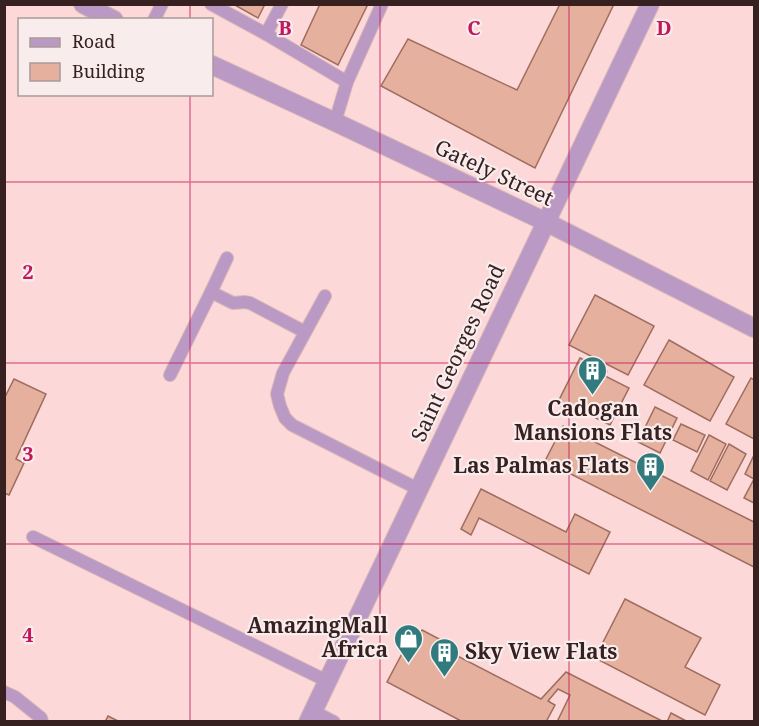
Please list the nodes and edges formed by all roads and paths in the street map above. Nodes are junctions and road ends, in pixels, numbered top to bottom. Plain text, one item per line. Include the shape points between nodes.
1 (83, 4) edge
2 (162, 4) edge
3 (211, 4) edge
4 (282, 4) edge
5 (382, 4) edge
6 (650, 4) edge
7 (110, 18) edge
8 (155, 18) edge
9 (266, 34) junction
10 (213, 65) edge
11 (347, 82) junction
12 (335, 122) junction
13 (546, 222) junction
14 (227, 258) dead end
15 (211, 292) junction
16 (325, 296) dead end
17 (754, 328) edge
18 (305, 332) junction
19 (170, 375) dead end
20 (418, 489) junction
21 (33, 537) dead end
22 (327, 681) junction
23 (4, 692) edge
24 (310, 716) edge
25 (42, 722) edge
26 (334, 722) edge

1 - 7 street
2 - 8 lane
3 - 9 lane
4 - 9 lane
5 - 11 lane
6 - 13 street, Saint Georges Road
9 - 11 lane
10 - 12 street, Gately Street
11 - 12 lane
12 - 13 street, Gately Street
13 - 17 street, Gately Street
13 - 20 street, Saint Georges Road
14 - 15 lane
15 - 18 lane via 233,303 250,303
15 - 19 lane
16 - 18 lane
18 - 20 lane via 277,394 285,418
20 - 22 street, Saint Georges Road
21 - 22 lane
22 - 24 street, Saint Georges Road
23 - 25 lane
24 - 26 lane

